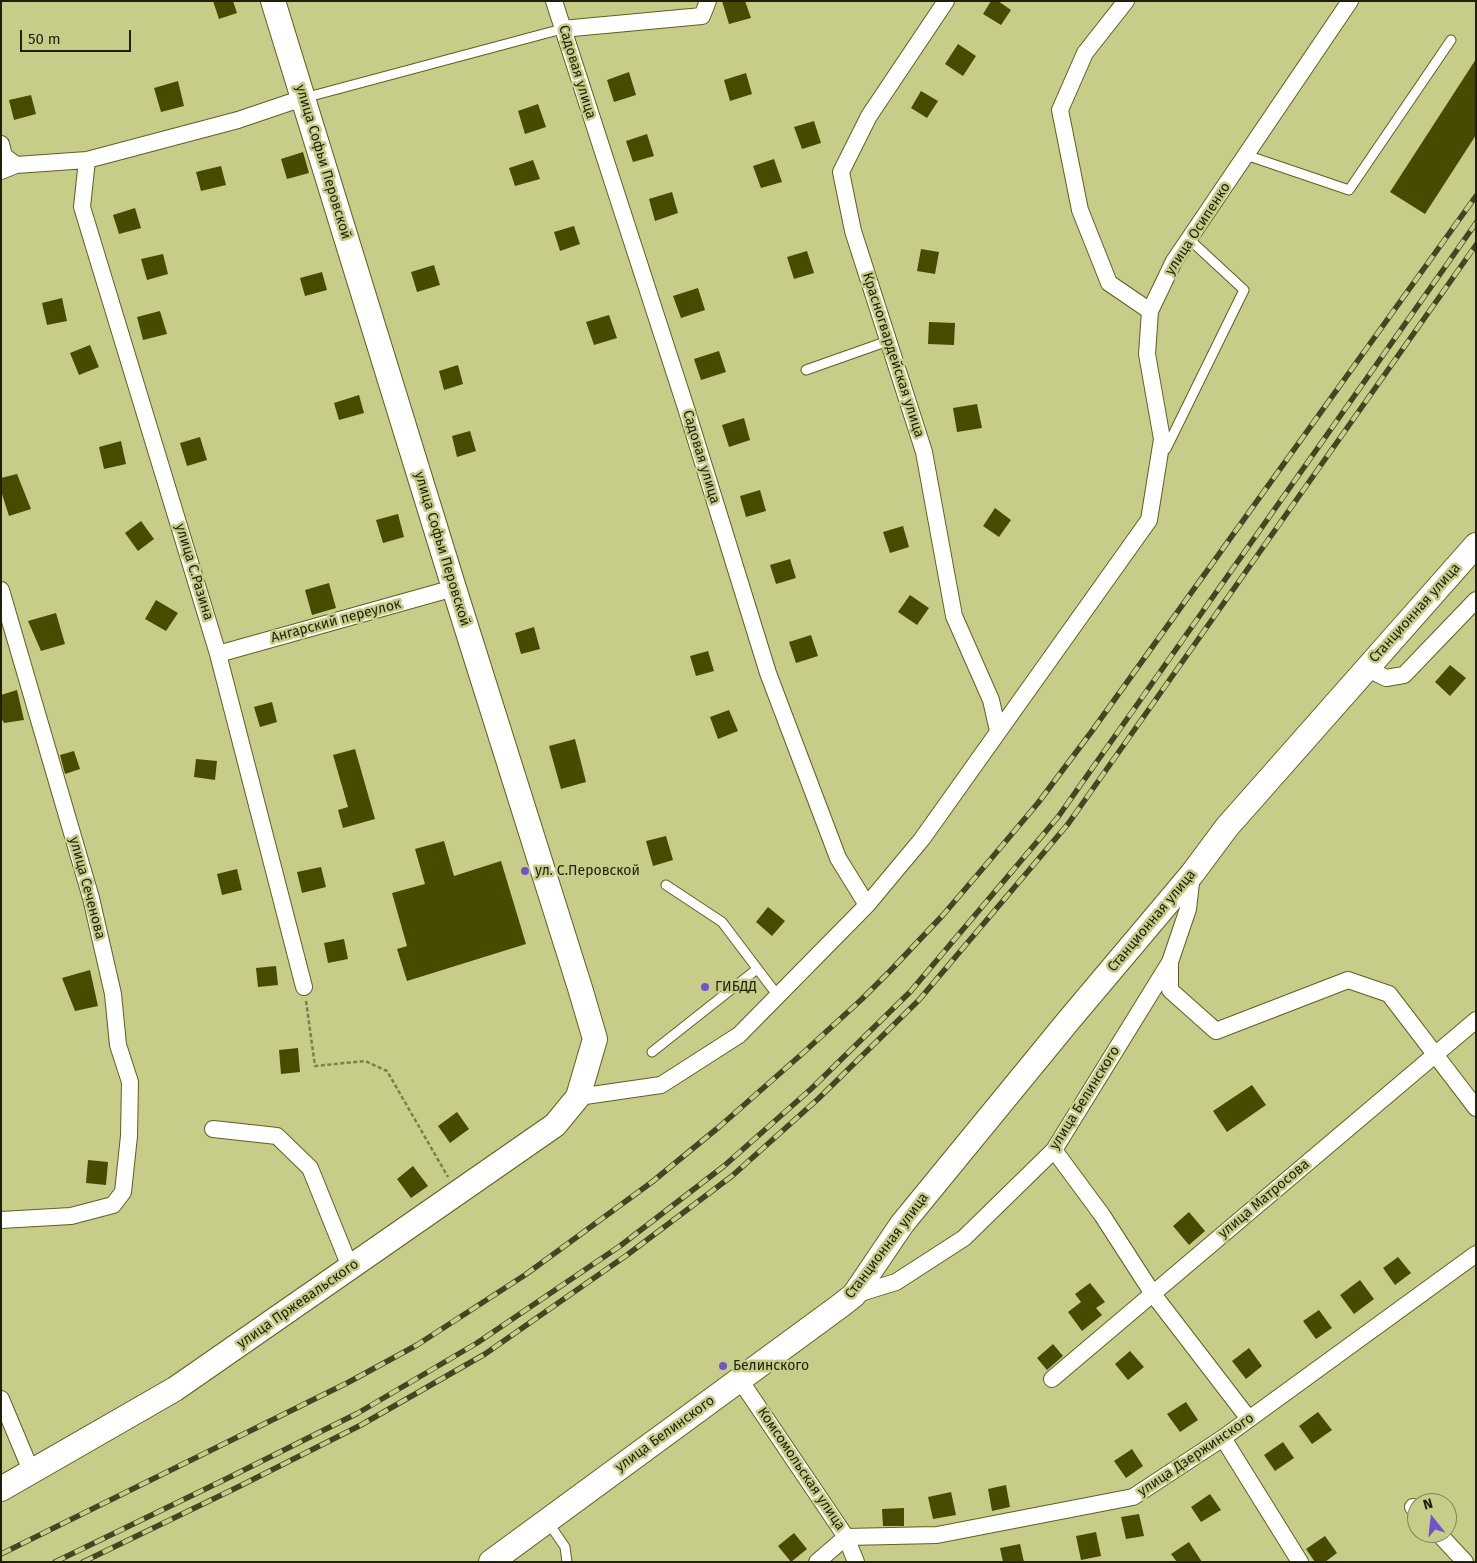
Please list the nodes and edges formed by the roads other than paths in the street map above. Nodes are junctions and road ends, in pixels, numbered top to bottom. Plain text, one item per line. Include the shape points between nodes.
1 (273, 1) edge
2 (554, 1) edge
3 (708, 1) edge
4 (946, 1) edge
5 (1126, 1) edge
6 (1350, 1) edge
7 (562, 29) junction
8 (1452, 40) dead end
9 (303, 98) junction
10 (1, 144) edge
11 (1246, 155) junction
12 (88, 160) junction
13 (9, 168) edge
14 (1190, 239) junction
15 (1150, 310) junction
16 (888, 341) junction
17 (806, 370) dead end
18 (1158, 465) junction
19 (1476, 545) edge
20 (454, 588) junction
21 (1, 590) edge
22 (1476, 600) edge
23 (218, 654) junction
24 (1366, 668) junction
25 (998, 731) junction
26 (1192, 874) junction
27 (666, 885) dead end
28 (867, 905) junction
29 (1170, 962) junction
30 (757, 969) junction
31 (304, 987) road end
32 (778, 996) junction
33 (1476, 1020) edge
34 (652, 1052) dead end
35 (1434, 1055) junction
36 (578, 1097) junction
37 (1476, 1108) edge
38 (214, 1129) dead end
39 (1054, 1150) junction
40 (1, 1220) edge
41 (1476, 1254) edge
42 (350, 1267) junction
43 (1152, 1294) junction
44 (847, 1300) junction
45 (1052, 1379) dead end
46 (740, 1380) junction
47 (1, 1398) edge
48 (1249, 1419) junction
49 (1223, 1438) junction
50 (32, 1473) junction
51 (1, 1489) edge
52 (547, 1521) junction
53 (846, 1537) junction
54 (1448, 1543) edge
55 (491, 1562) edge
56 (567, 1562) edge
57 (817, 1562) edge
58 (856, 1562) edge
59 (1300, 1562) edge
60 (1466, 1562) edge

1 - 9 main road, улица Софьи Перовской
2 - 7 street, Садовая улица
3 - 7 street via 702,16
4 - 16 street, Красногвардейская улица via 869,116 840,172 853,231
5 - 15 street via 1086,52 1060,110 1080,210 1109,283
6 - 11 street, улица Осипенко
7 - 9 lane
7 - 28 street, Садовая улица via 686,408 768,673 838,858
8 - 11 lane via 1349,190
9 - 12 street via 238,120
9 - 20 main road, улица Софьи Перовской
10 - 13 street
11 - 14 street, улица Осипенко
12 - 13 street
12 - 23 street, улица С.Разина via 82,207
14 - 15 street, улица Осипенко via 1174,261
14 - 18 lane via 1244,290
15 - 18 street via 1147,354 1162,439
16 - 17 lane
16 - 25 street, Красногвардейская улица via 924,452 954,616 991,700
18 - 25 street via 1149,520
19 - 24 main road, Станционная улица
20 - 23 street, Ангарский переулок
20 - 36 main road, улица Софьи Перовской via 595,1039
21 - 40 street, улица Сеченова via 91,898 113,994 118,1045 130,1082 123,1192 113,1205 71,1216
22 - 24 street via 1404,675 1386,678
23 - 31 street, улица С.Разина
24 - 26 main road, Станционная улица via 1227,827
25 - 28 street via 922,838
26 - 29 street, улица Белинского via 1188,909
26 - 44 main road, Станционная улица via 902,1224
27 - 30 lane via 722,922
28 - 32 street
29 - 35 street via 1170,990 1216,1032 1348,980 1389,994
29 - 39 street, улица Белинского
30 - 32 lane
30 - 34 lane
32 - 36 street via 739,1034 661,1085
33 - 35 street, улица Матросова
35 - 37 street
35 - 43 street, улица Матросова
36 - 42 main road, улица Пржевальского via 556,1125
38 - 42 street via 276,1136 310,1168
39 - 43 street via 1102,1215
39 - 44 street, улица Белинского via 964,1238 896,1282
41 - 48 street, улица Дзержинского
42 - 50 main road, улица Пржевальского via 175,1389
43 - 45 street, улица Матросова
43 - 48 street
44 - 46 main road, улица Белинского
46 - 52 main road, улица Белинского
46 - 53 street, Комсомольская улица
47 - 50 street
48 - 49 street, улица Дзержинского
49 - 53 street, улица Дзержинского via 1134,1497 937,1535
49 - 59 street
50 - 51 main road, улица Пржевальского
52 - 55 main road, улица Белинского
52 - 56 lane via 565,1547
53 - 57 street
53 - 58 street, Комсомольская улица
54 - 60 street

